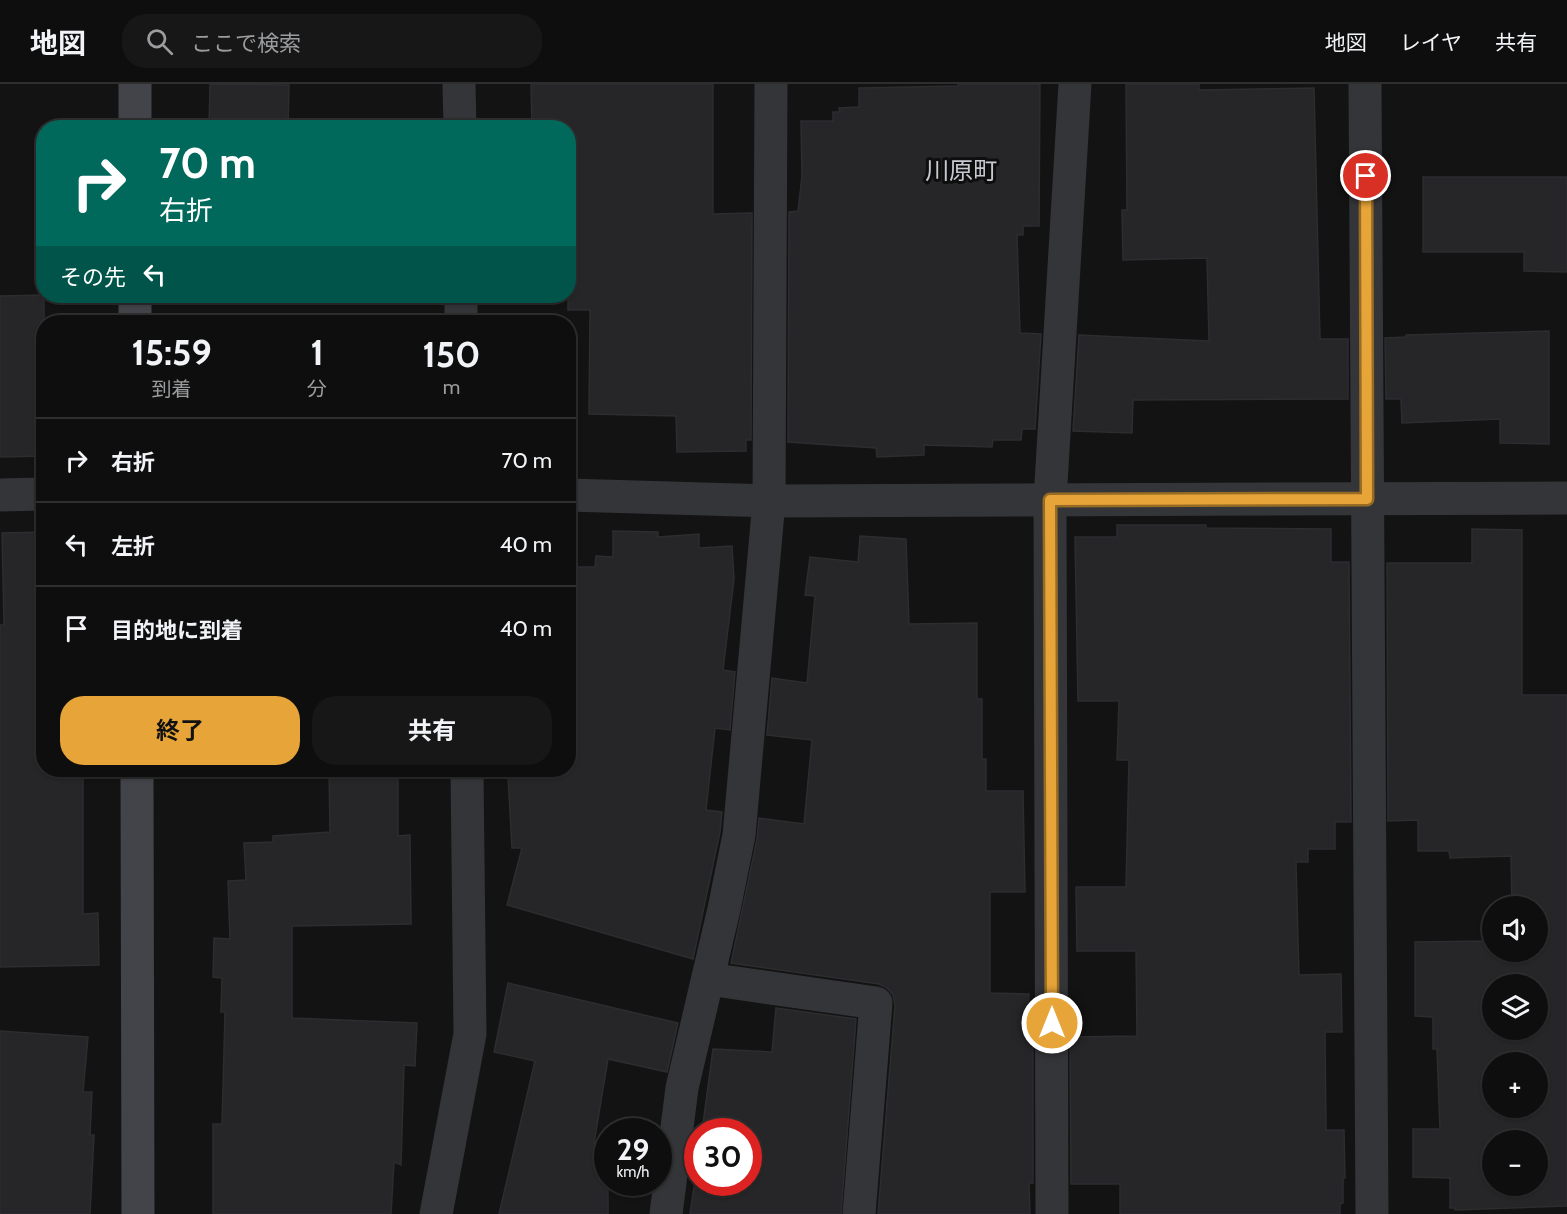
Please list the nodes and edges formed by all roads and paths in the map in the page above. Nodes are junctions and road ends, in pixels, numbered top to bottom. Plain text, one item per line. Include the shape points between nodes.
1 (135, 84) edge
2 (459, 84) edge
3 (771, 84) edge
4 (1075, 84) edge
5 (1365, 84) edge
6 (135, 120) edge
7 (460, 120) edge
8 (36, 494) edge
9 (0, 495) edge
10 (576, 495) edge
11 (1567, 498) edge
12 (1367, 499) junction
13 (1050, 500) junction
14 (769, 501) junction
15 (137, 777) edge
16 (467, 777) edge
17 (708, 979) junction
18 (138, 1214) edge
19 (436, 1214) edge
20 (666, 1214) edge
21 (859, 1214) edge
22 (1052, 1214) edge
23 (1372, 1214) edge

1 - 6 street
2 - 7 street
3 - 14 street
4 - 13 street
5 - 12 street
8 - 9 street
10 - 14 street
11 - 12 street
12 - 13 street
12 - 23 street
13 - 14 street
13 - 22 street
14 - 17 street via 739,835
15 - 18 street
16 - 19 street via 470,1034
17 - 20 street via 682,1088
17 - 21 street via 876,1003

